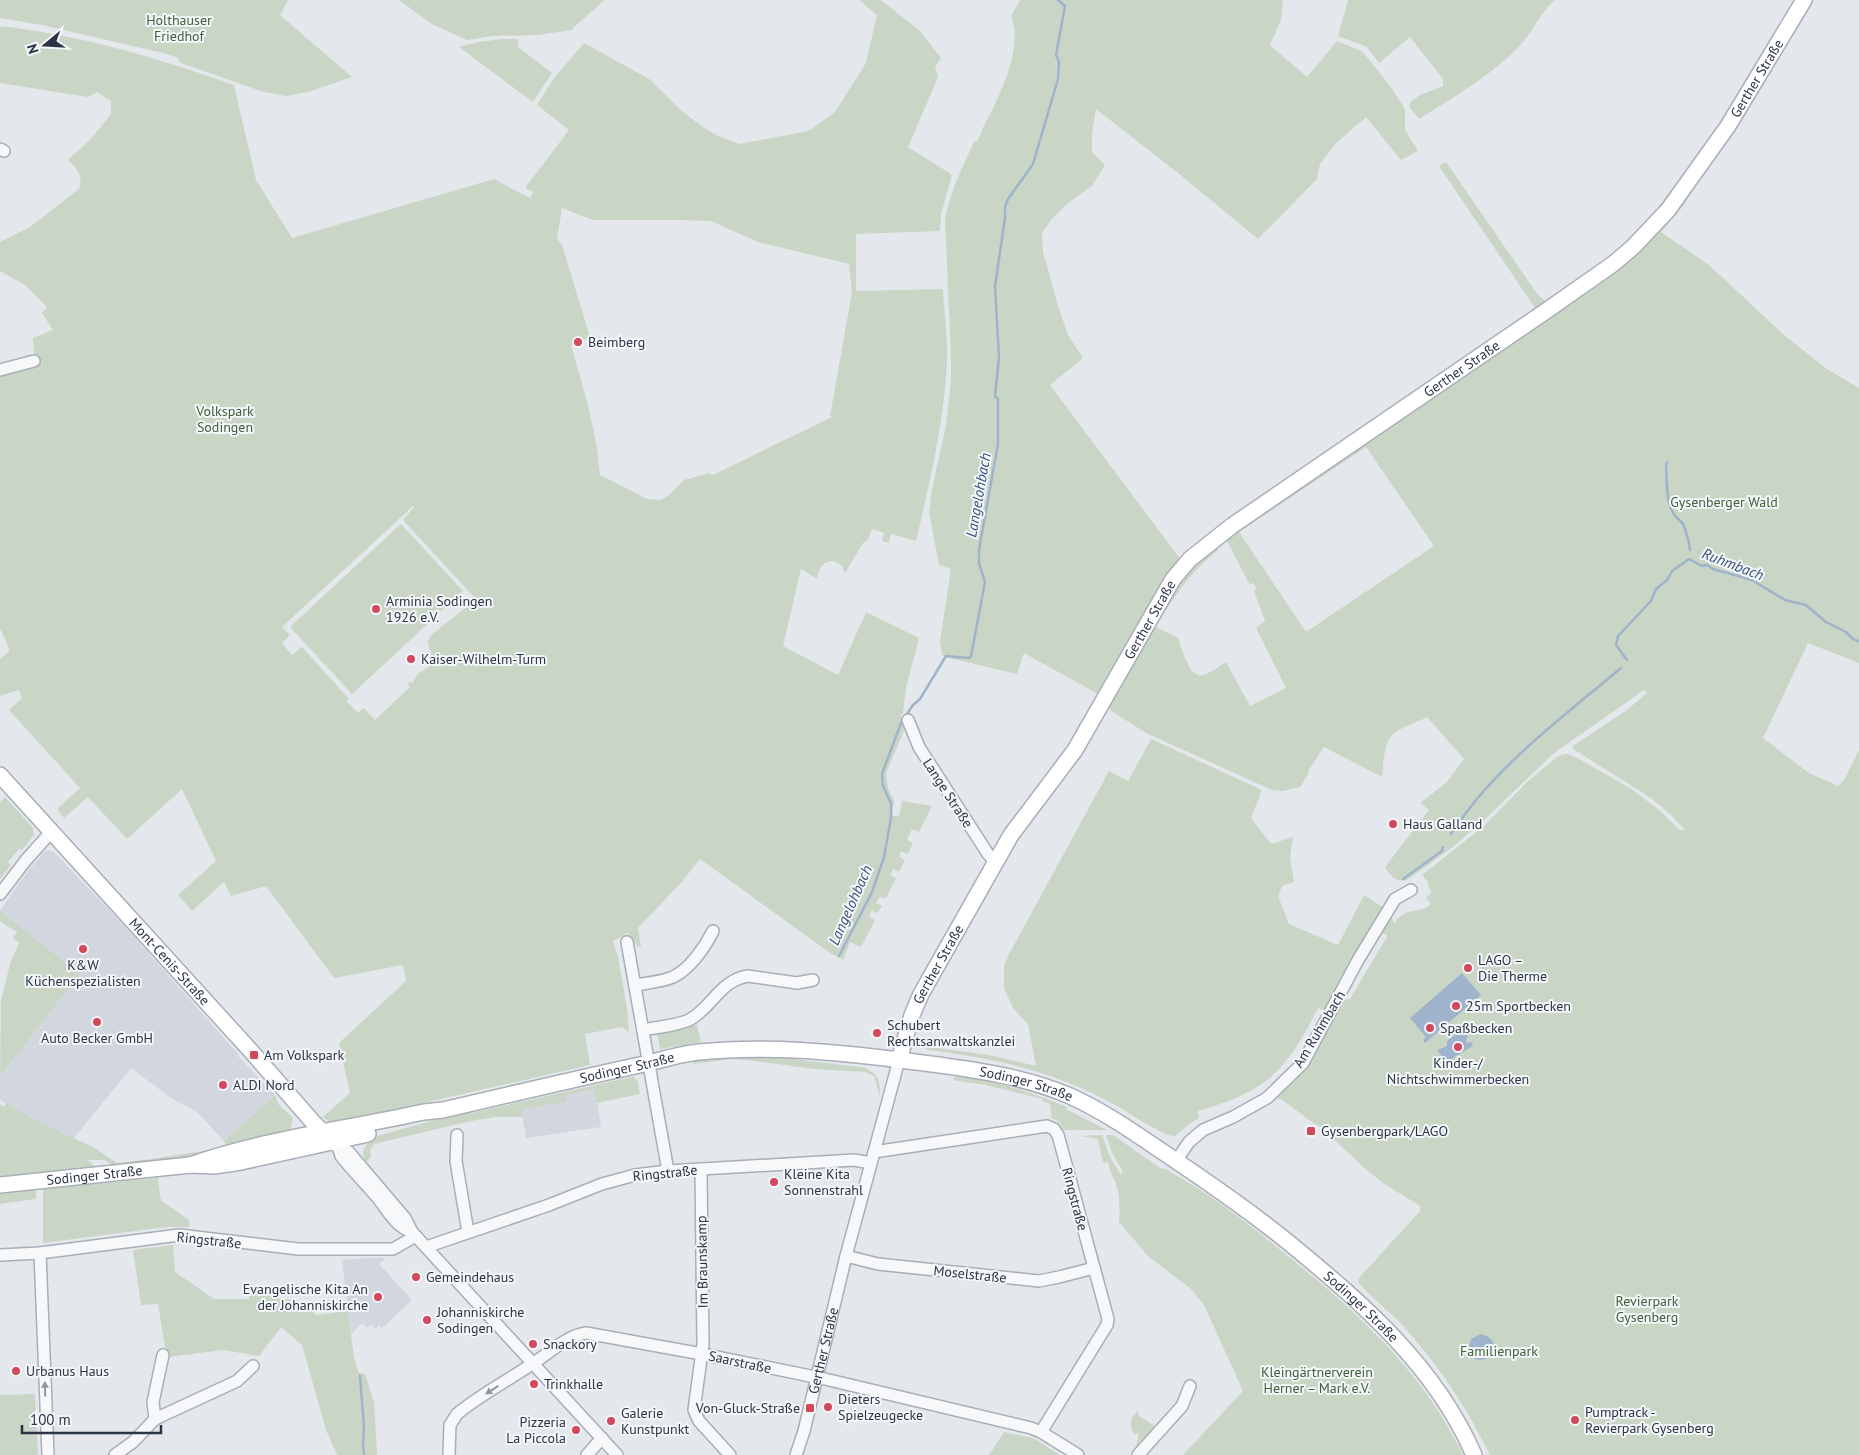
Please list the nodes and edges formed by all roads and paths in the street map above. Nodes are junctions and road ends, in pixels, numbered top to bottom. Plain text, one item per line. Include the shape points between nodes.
1 (1804, 0) edge
2 (34, 360) dead end
3 (0, 370) edge
4 (908, 720) dead end
5 (0, 775) edge
6 (51, 832) junction
7 (995, 862) junction
8 (1411, 890) dead end
9 (0, 894) edge
10 (712, 931) dead end
11 (627, 942) dead end
12 (813, 980) dead end
13 (634, 985) junction
14 (643, 1030) junction
15 (899, 1060) junction
16 (649, 1063) junction
17 (457, 1135) dead end
18 (331, 1141) junction
19 (873, 1157) junction
20 (1176, 1161) junction
21 (700, 1169) junction
22 (668, 1171) junction
23 (0, 1185) edge
24 (468, 1232) junction
25 (414, 1234) junction
26 (426, 1247) junction
27 (40, 1253) junction
28 (0, 1255) edge
29 (846, 1256) junction
30 (1094, 1268) junction
31 (702, 1354) junction
32 (163, 1355) dead end
33 (534, 1364) junction
34 (253, 1366) dead end
35 (817, 1378) junction
36 (1190, 1386) dead end
37 (155, 1419) junction
38 (1041, 1432) junction
39 (602, 1438) junction
40 (48, 1455) edge
41 (115, 1455) edge
42 (449, 1455) edge
43 (587, 1455) edge
44 (617, 1455) edge
45 (730, 1455) edge
46 (796, 1455) edge
47 (1078, 1455) edge
48 (1138, 1455) edge
49 (1474, 1455) edge

1 - 7 main road, Gerther Straße via 1728,126 1668,210 1633,247 1546,311 1233,525 1190,559 1173,579 1075,750 1011,835
2 - 3 street
4 - 7 street, Lange Straße via 919,747
5 - 6 main road, Mont-Cenis-Straße
6 - 9 street
6 - 18 main road, Mont-Cenis-Straße
7 - 15 main road, Gerther Straße via 922,994 912,1015
8 - 20 street, Am Ruhmbach via 1394,899 1302,1062 1267,1098 1203,1130
10 - 13 street via 700,953 680,973 668,979
11 - 13 street
12 - 14 street via 797,984 742,977 728,985 690,1020
13 - 14 street
14 - 16 street
15 - 16 main road, Sodinger Straße via 748,1049 696,1052
15 - 19 street, Gerther Straße
15 - 20 main road, Sodinger Straße via 978,1070 1070,1096 1114,1120
16 - 18 main road, Sodinger Straße via 424,1112
16 - 22 street
17 - 24 street via 456,1161
18 - 23 main road, Sodinger Straße via 214,1166
18 - 25 street, Mont-Cenis-Straße via 403,1229
19 - 21 street, Ringstraße
19 - 29 street, Gerther Straße
19 - 30 street, Ringstraße via 1046,1126 1054,1129
20 - 49 main road, Sodinger Straße via 1279,1235 1372,1314 1427,1375 1450,1407
21 - 22 street, Ringstraße
21 - 31 street, Im Braunskamp
22 - 24 street, Ringstraße via 602,1184
24 - 26 street, Ringstraße
25 - 26 street, Mont-Cenis-Straße
25 - 27 street, Ringstraße via 393,1249 298,1249 179,1236
26 - 33 street, Mont-Cenis-Straße
27 - 28 street, Ringstraße
40 -> 27 street
29 - 30 street, Moselstraße via 878,1264 1039,1280
29 - 35 street, Gerther Straße
30 - 38 street, Ringstraße via 1107,1324
31 - 33 street, Saarstraße via 586,1333 564,1340
31 - 35 street, Saarstraße
31 - 45 street, Im Braunskamp via 694,1413
32 - 37 street via 154,1402
33 - 39 street, Mont-Cenis-Straße
33 -> 42 street, Saarstraße via 457,1414 450,1425
34 - 37 street via 238,1381
35 - 38 street, Saarstraße
35 - 46 street, Gerther Straße
36 - 48 street via 1182,1406
37 - 41 street
38 - 47 street, Saarstraße
39 - 43 street
39 - 44 street, Mont-Cenis-Straße

